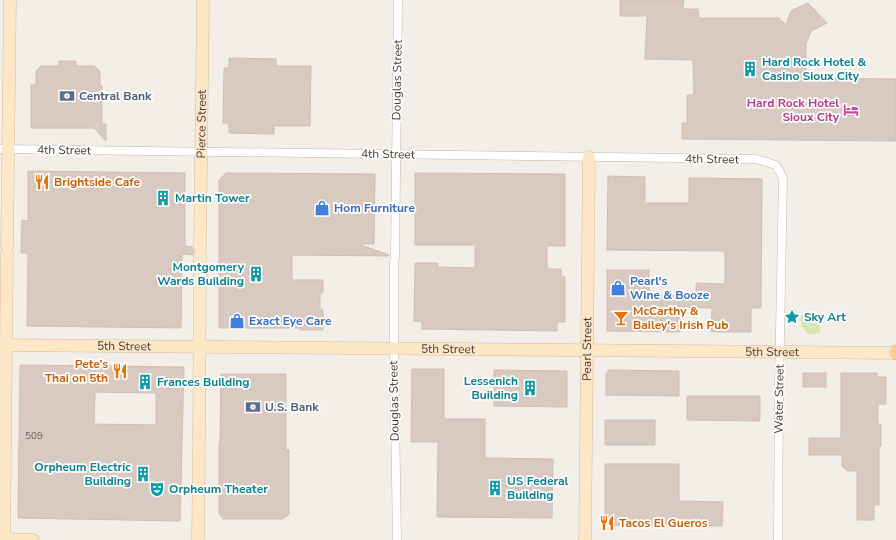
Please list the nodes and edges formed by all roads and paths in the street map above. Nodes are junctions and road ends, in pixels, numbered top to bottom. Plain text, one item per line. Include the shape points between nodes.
1 (10, 0) edge
2 (203, 0) edge
3 (398, 0) edge
4 (4, 149) edge
5 (201, 152) junction
6 (395, 154) junction
7 (589, 157) junction
8 (776, 165) joint
9 (3, 345) edge
10 (200, 347) junction
11 (394, 349) junction
12 (587, 350) junction
13 (779, 351) junction
14 (896, 353) edge
15 (0, 540) edge
16 (4, 540) edge
17 (33, 540) edge
18 (198, 540) edge
19 (397, 540) edge
20 (585, 540) edge
21 (778, 540) edge

1 - 4 main road
2 - 5 main road, Pierce Street
3 - 6 street, Douglas Street
4 - 5 street, 4th Street
4 - 9 main road via 7,249
5 - 6 street, 4th Street
5 - 10 main road, Pierce Street
6 - 7 street, 4th Street
6 - 11 street, Douglas Street
7 - 8 street, 4th Street via 756,159
7 - 12 main road, Pearl Street
8 - 13 street, Water Street via 783,178
9 - 10 main road, 5th Street
9 - 16 main road
10 - 11 main road, 5th Street
10 - 18 main road, Pierce Street
11 - 12 main road, 5th Street
11 - 19 street, Douglas Street
12 - 13 main road, 5th Street
12 - 20 main road, Pearl Street
13 - 14 main road, 5th Street
13 - 21 street, Water Street
15 - 16 main road
16 - 17 main road

